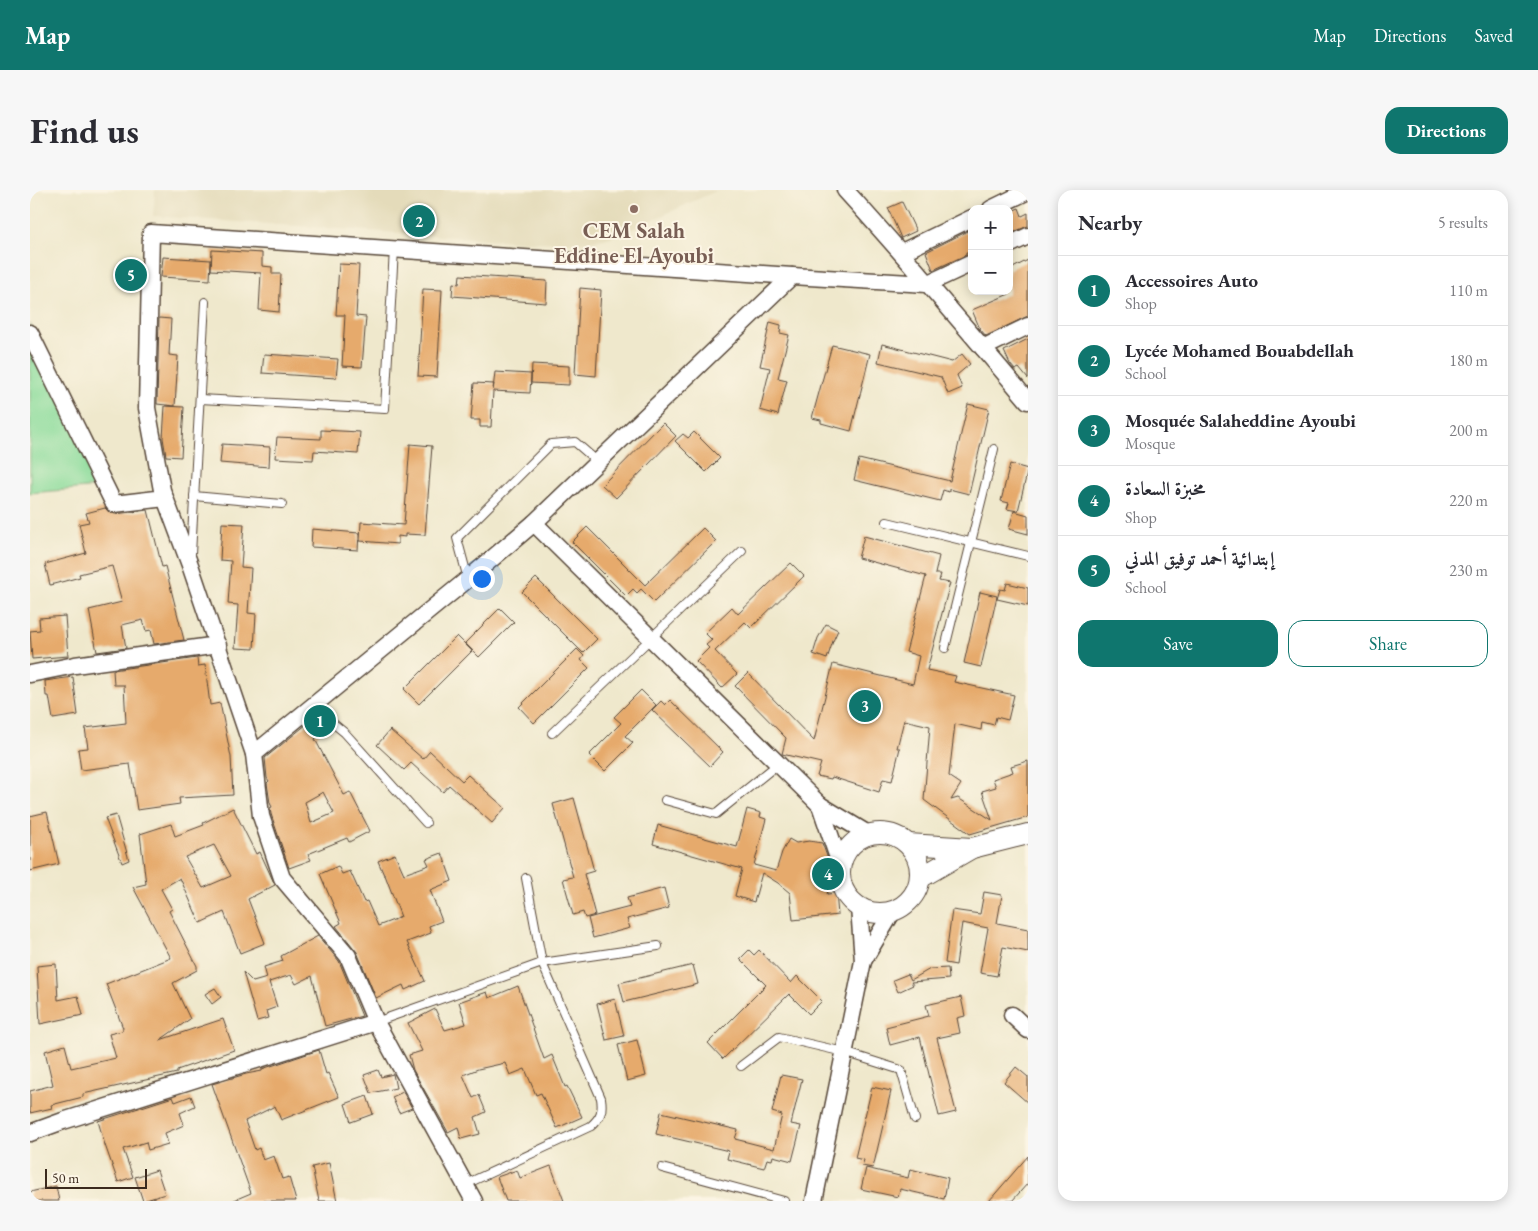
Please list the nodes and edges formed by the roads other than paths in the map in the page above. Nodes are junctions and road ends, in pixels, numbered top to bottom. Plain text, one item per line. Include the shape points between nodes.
1 (845, 190) edge
2 (1028, 191) edge
3 (999, 205) edge
4 (968, 220) edge
5 (1028, 236) edge
6 (1013, 243) edge
7 (394, 249) junction
8 (902, 252) junction
9 (968, 265) edge
10 (792, 276) junction
11 (927, 284) junction
12 (205, 302) dead end
13 (1028, 326) edge
14 (30, 333) edge
15 (982, 348) junction
16 (200, 399) junction
17 (1028, 401) edge
18 (994, 449) dead end
19 (598, 462) junction
20 (194, 496) junction
21 (165, 498) junction
22 (282, 504) dead end
23 (887, 522) dead end
24 (534, 523) junction
25 (971, 542) junction
26 (742, 551) dead end
27 (1028, 556) edge
28 (190, 565) junction
29 (468, 579) junction
30 (651, 638) junction
31 (218, 645) junction
32 (945, 648) dead end
33 (30, 674) edge
34 (312, 706) junction
35 (552, 733) dead end
36 (254, 754) junction
37 (778, 764) junction
38 (665, 800) dead end
39 (820, 805) junction
40 (426, 823) dead end
41 (868, 834) junction
42 (1028, 834) edge
43 (908, 844) junction
44 (972, 848) junction
45 (840, 864) junction
46 (526, 878) dead end
47 (920, 878) junction
48 (859, 908) junction
49 (893, 911) junction
50 (658, 946) dead end
51 (862, 961) junction
52 (542, 963) junction
53 (1012, 1014) dead end
54 (376, 1022) junction
55 (1028, 1030) edge
56 (844, 1052) junction
57 (741, 1066) dead end
58 (915, 1119) dead end
59 (30, 1133) edge
60 (662, 1168) dead end
61 (466, 1184) junction
62 (474, 1201) edge
63 (784, 1201) edge
64 (814, 1201) edge

1 - 8 street
2 - 3 street
4 - 8 street
5 - 6 street
7 - 10 street
7 - 16 lane via 385,409
7 - 21 street via 151,233 147,408
8 - 11 street
9 - 11 street
10 - 11 street
10 - 19 street
11 - 15 street
12 - 16 lane
13 - 15 street
14 - 21 street via 114,504
15 - 17 street
16 - 20 lane
18 - 25 lane
19 - 24 street
19 - 29 lane via 575,442 551,444 457,538
20 - 22 lane
20 - 28 lane
21 - 28 street
23 - 25 lane
24 - 29 street
24 - 30 street
25 - 27 lane
25 - 32 lane
26 - 30 lane
28 - 31 street
29 - 34 street
30 - 35 lane
30 - 37 street
31 - 33 street
31 - 36 street
34 - 36 street
34 - 40 lane via 344,733
36 - 54 street via 261,816 282,878 348,956
37 - 38 lane via 716,814
37 - 39 street
39 - 41 street
39 - 45 street
41 - 43 street via 889,833
41 - 45 street via 850,845
42 - 44 street
43 - 44 street
43 - 47 street via 919,865
44 - 47 street
45 - 48 street via 844,893
46 - 52 lane
47 - 49 street via 911,898
48 - 49 street via 881,913
48 - 51 street
49 - 51 street
50 - 52 lane
51 - 56 street
52 - 54 lane
52 - 61 lane via 601,1098 599,1119 591,1126
53 - 55 street
54 - 59 street
54 - 61 street
56 - 57 lane via 779,1037
56 - 58 lane via 901,1070
56 - 64 street
60 - 63 lane
61 - 62 street

